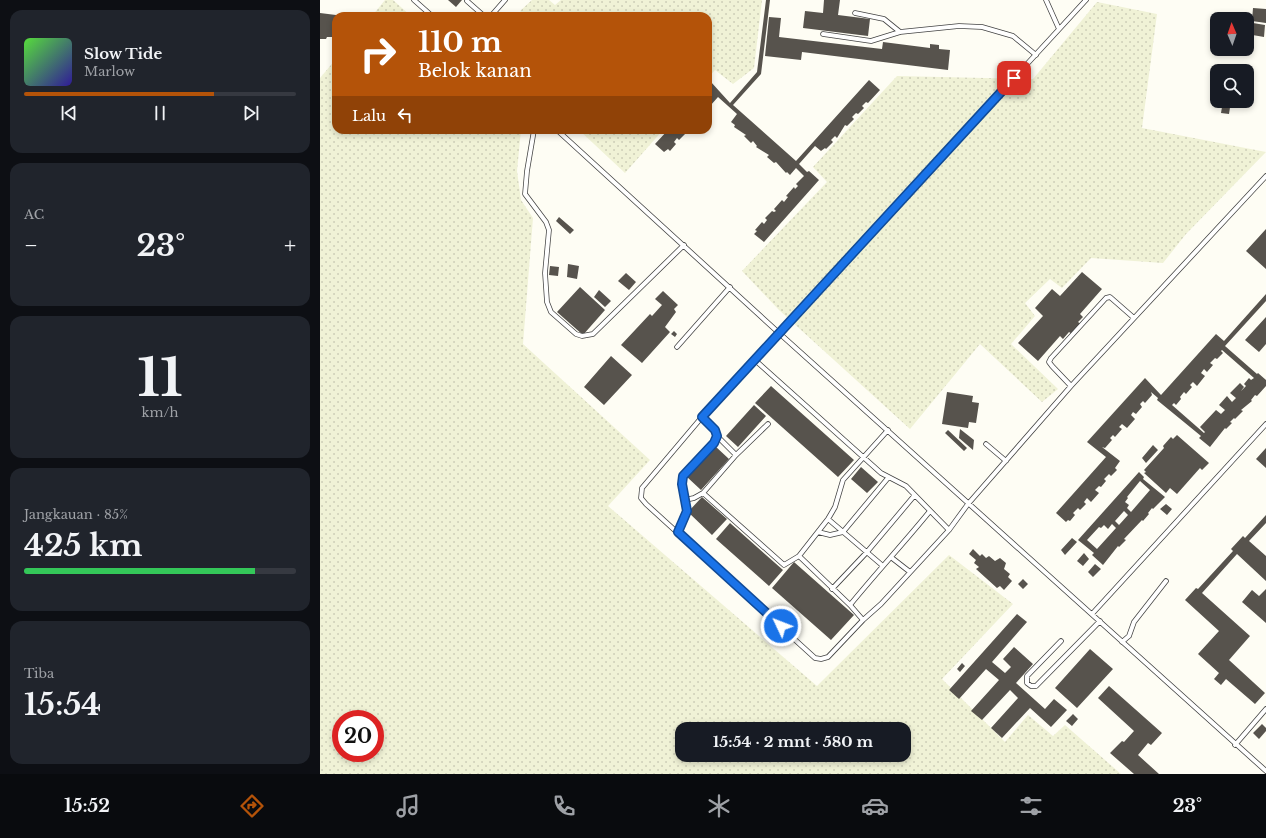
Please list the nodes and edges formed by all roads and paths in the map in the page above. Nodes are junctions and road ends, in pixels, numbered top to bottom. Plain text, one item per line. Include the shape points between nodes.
1 (414, 0) edge
2 (506, 0) edge
3 (1046, 0) edge
4 (1086, 0) edge
5 (467, 1) dead end
6 (428, 12) edge
7 (479, 12) edge
8 (495, 12) edge
9 (854, 13) dead end
10 (1059, 29) junction
11 (900, 32) junction
12 (823, 34) dead end
13 (1036, 55) junction
14 (533, 134) edge
15 (561, 134) edge
16 (1266, 176) edge
17 (684, 245) junction
18 (730, 287) junction
19 (1134, 318) junction
20 (779, 333) junction
21 (677, 347) dead end
22 (756, 360) junction
23 (1071, 386) junction
24 (702, 417) junction
25 (768, 424) dead end
26 (1266, 424) edge
27 (888, 430) junction
28 (717, 436) junction
29 (986, 444) dead end
30 (736, 455) junction
31 (864, 458) junction
32 (1006, 461) junction
33 (888, 478) junction
34 (703, 494) junction
35 (914, 496) junction
36 (685, 500) junction
37 (968, 504) junction
38 (930, 511) junction
39 (828, 519) junction
40 (949, 530) junction
41 (678, 532) junction
42 (818, 532) junction
43 (843, 532) junction
44 (867, 552) junction
45 (799, 556) junction
46 (892, 558) junction
47 (883, 566) junction
48 (910, 572) junction
49 (1166, 581) dead end
50 (832, 589) junction
51 (850, 604) junction
52 (1092, 614) junction
53 (863, 620) junction
54 (1100, 621) junction
55 (1061, 641) dead end
56 (1122, 642) junction
57 (1266, 709) edge
58 (1235, 745) junction
59 (1266, 771) edge

1 - 6 lane
2 - 8 lane
3 - 10 lane
4 - 10 lane
5 - 7 lane
9 - 11 lane via 884,19
10 - 13 lane
11 - 12 lane via 871,41
11 - 13 lane via 959,26 982,27 1012,36
13 - 20 lane
14 - 17 lane via 526,194 549,230 545,272 547,302 551,312 576,334 593,334
15 - 17 lane
16 - 19 lane
17 - 18 lane
18 - 20 lane
18 - 21 lane
19 - 23 lane
19 - 23 lane via 1110,297 1106,298 1049,362
20 - 22 lane
20 - 27 lane
22 - 24 lane
22 - 31 lane
23 - 32 lane
24 - 28 lane via 715,430
24 - 41 lane via 641,492 641,498 646,504
25 - 30 lane
26 - 52 lane
27 - 31 lane
27 - 37 lane
28 - 30 lane
28 - 36 lane via 714,443 683,476
29 - 32 lane
30 - 34 lane
31 - 33 lane
31 - 39 lane via 843,480 835,507
32 - 37 lane
33 - 35 lane via 906,486
33 - 43 lane
34 - 36 lane
34 - 45 lane via 784,565
35 - 38 lane
35 - 44 lane
36 - 41 lane via 686,516
37 - 40 lane
37 - 52 lane
38 - 40 lane
38 - 46 lane
39 - 42 lane
39 - 43 lane
40 - 48 lane
41 - 53 lane via 815,658 828,657
42 - 43 lane via 830,535
42 - 45 lane
43 - 44 lane
44 - 47 lane
44 - 50 lane
45 - 50 lane
46 - 47 lane
46 - 48 lane
47 - 51 lane
48 - 53 lane
49 - 56 lane via 1134,622 1129,636
50 - 51 lane
51 - 53 lane
52 - 54 lane
54 - 55 lane via 1036,686 1031,686 1027,682 1027,676
54 - 56 lane
56 - 58 lane
57 - 58 lane
58 - 59 lane

